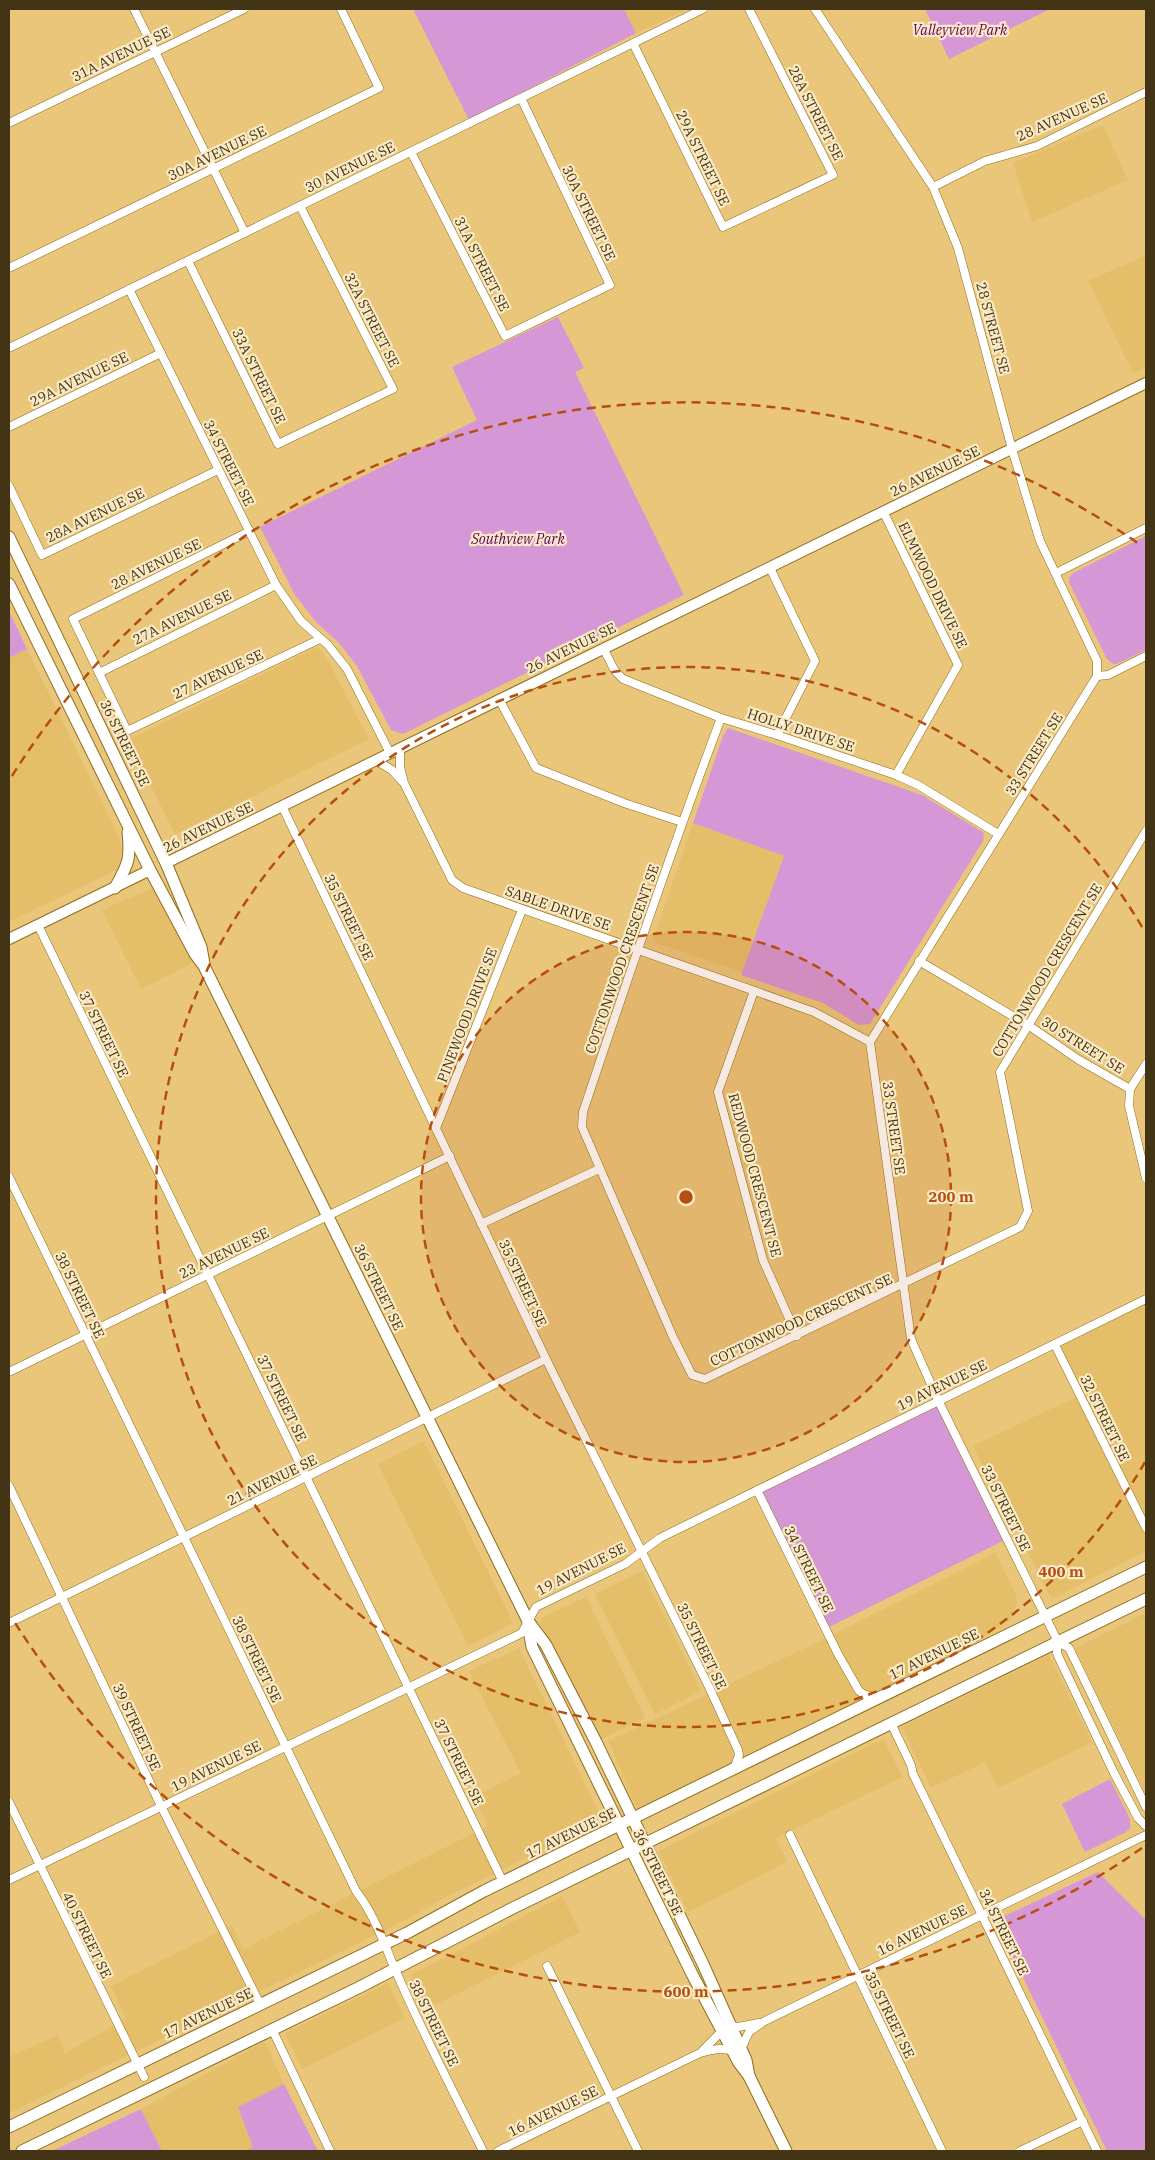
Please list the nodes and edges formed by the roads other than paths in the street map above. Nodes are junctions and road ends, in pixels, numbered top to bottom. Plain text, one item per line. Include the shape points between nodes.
1 (134, 9) edge
2 (244, 9) edge
3 (341, 9) edge
4 (703, 9) edge
5 (749, 9) edge
6 (815, 9) edge
7 (633, 43) junction
8 (156, 51) junction
9 (1146, 92) edge
10 (521, 98) junction
11 (9, 123) edge
12 (411, 152) junction
13 (213, 168) junction
14 (932, 187) junction
15 (780, 201) joint
16 (300, 206) junction
17 (245, 233) junction
18 (188, 261) junction
19 (9, 268) edge
20 (129, 289) junction
21 (558, 311) joint
22 (9, 348) edge
23 (161, 353) junction
24 (1146, 383) edge
25 (337, 416) joint
26 (9, 427) edge
27 (1012, 449) junction
28 (218, 470) junction
29 (9, 486) edge
30 (883, 511) junction
31 (1146, 528) edge
32 (250, 532) junction
33 (9, 537) edge
34 (770, 568) junction
35 (1056, 573) junction
36 (9, 584) edge
37 (276, 585) junction
38 (320, 639) junction
39 (603, 648) junction
40 (1146, 656) edge
41 (98, 673) junction
42 (1097, 676) junction
43 (500, 699) junction
44 (721, 718) junction
45 (777, 735) junction
46 (400, 748) junction
47 (390, 753) junction
48 (375, 760) junction
49 (896, 775) junction
50 (404, 783) junction
51 (282, 806) junction
52 (682, 822) junction
53 (128, 825) junction
54 (1146, 831) edge
55 (998, 834) junction
56 (166, 863) junction
57 (150, 870) junction
58 (114, 888) junction
59 (522, 910) junction
60 (38, 925) junction
61 (9, 939) edge
62 (638, 949) junction
63 (919, 961) junction
64 (204, 966) junction
65 (754, 991) junction
66 (1028, 1025) junction
67 (870, 1042) junction
68 (1146, 1064) edge
69 (1130, 1089) junction
70 (436, 1128) junction
71 (450, 1156) junction
72 (599, 1168) junction
73 (9, 1177) edge
74 (1146, 1178) edge
75 (327, 1216) junction
76 (481, 1224) junction
77 (208, 1275) junction
78 (903, 1285) junction
79 (1146, 1299) edge
80 (85, 1335) junction
81 (797, 1336) junction
82 (1056, 1345) junction
83 (546, 1359) junction
84 (9, 1372) edge
85 (938, 1400) junction
86 (427, 1418) junction
87 (306, 1477) junction
88 (9, 1486) edge
89 (757, 1490) junction
90 (1146, 1528) edge
91 (184, 1537) junction
92 (641, 1551) junction
93 (1146, 1567) edge
94 (62, 1597) junction
95 (1146, 1598) edge
96 (1045, 1616) junction
97 (528, 1621) junction
98 (9, 1623) edge
99 (1058, 1642) junction
100 (408, 1687) junction
101 (879, 1698) junction
102 (891, 1723) junction
103 (285, 1747) junction
104 (734, 1770) junction
105 (9, 1802) edge
106 (161, 1806) junction
107 (1146, 1806) edge
108 (633, 1819) junction
109 (619, 1826) junction
110 (1146, 1826) edge
111 (790, 1835) dead end
112 (1146, 1835) edge
113 (645, 1844) junction
114 (632, 1851) junction
115 (38, 1865) junction
116 (9, 1880) edge
117 (503, 1882) junction
118 (982, 1915) junction
119 (385, 1944) junction
120 (547, 1966) dead end
121 (395, 1969) junction
122 (857, 1977) junction
123 (260, 2004) junction
124 (763, 2022) junction
125 (272, 2029) junction
126 (726, 2029) junction
127 (737, 2050) junction
128 (700, 2053) junction
129 (138, 2064) junction
130 (144, 2077) dead end
131 (611, 2096) junction
132 (1082, 2121) junction
133 (9, 2127) edge
134 (27, 2150) edge
135 (330, 2151) edge
136 (483, 2151) edge
137 (498, 2151) edge
138 (638, 2151) edge
139 (786, 2151) edge
140 (942, 2151) edge
141 (1020, 2151) edge
142 (1097, 2151) edge

1 - 8 street
2 - 8 street, 31A AVENUE SE
3 - 13 street, 30A AVENUE SE via 379,88
4 - 7 street, 30 AVENUE SE
5 - 15 street, 28A STREET SE via 833,175
6 - 14 street, 28 STREET SE
7 - 10 street, 30 AVENUE SE
7 - 15 street, 29A STREET SE via 723,228
8 - 11 street, 31A AVENUE SE
8 - 13 street
9 - 14 street, 28 AVENUE SE via 1037,146 985,161
10 - 12 street, 30 AVENUE SE
10 - 21 street, 30A STREET SE via 610,286
12 - 16 street, 30 AVENUE SE
12 - 21 street, 31A STREET SE via 505,336
13 - 17 street
13 - 19 street, 30A AVENUE SE
14 - 27 street, 28 STREET SE via 958,248
16 - 17 street, 30 AVENUE SE
16 - 25 street, 32A STREET SE via 393,389
17 - 18 street, 30 AVENUE SE
18 - 20 street, 30 AVENUE SE
18 - 25 street, 33A STREET SE via 278,444
20 - 22 street, 30 AVENUE SE
20 - 23 street, 34 STREET SE
23 - 26 street, 29A AVENUE SE
23 - 28 street, 34 STREET SE
24 - 27 street, 26 AVENUE SE
27 - 30 street, 26 AVENUE SE
27 - 35 street, 28 STREET SE via 1040,541
28 - 29 street, 28A AVENUE SE via 42,555
28 - 32 street, 34 STREET SE
30 - 34 street, 26 AVENUE SE
30 - 49 street, ELMWOOD DRIVE SE via 958,665
31 - 35 street
32 - 37 street, 34 STREET SE
32 - 41 street, 28 AVENUE SE via 72,619
33 - 56 main road, 36 STREET SE
34 - 39 street, 26 AVENUE SE
34 - 45 street via 815,661
35 - 42 street, 28 STREET SE via 1097,661
36 - 53 main road, 36 STREET SE
37 - 38 street, 34 STREET SE via 301,621
37 - 41 street, 27A AVENUE SE
38 - 41 street, 27 AVENUE SE via 127,731
38 - 47 street via 347,669
39 - 43 street, 26 AVENUE SE
39 - 44 street, HOLLY DRIVE SE via 623,679
40 - 42 street via 1108,675
42 - 55 street, 33 STREET SE
43 - 46 street, 26 AVENUE SE
43 - 52 street via 536,768
44 - 45 street, HOLLY DRIVE SE
44 - 52 street, COTTONWOOD CRESCENT SE
45 - 49 street, HOLLY DRIVE SE
46 - 47 street, 26 AVENUE SE
46 - 50 street, SABLE DRIVE SE
47 - 48 street, 26 AVENUE SE
48 - 50 street, SABLE DRIVE SE via 392,770
48 - 51 street, 26 AVENUE SE
49 - 55 street, HOLLY DRIVE SE
50 - 59 street, SABLE DRIVE SE via 452,880 463,888
51 - 56 street, 26 AVENUE SE
51 - 70 street, 35 STREET SE
52 - 62 street, COTTONWOOD CRESCENT SE
53 - 57 main road, 36 STREET SE
53 - 58 main road via 128,864
54 - 66 street, COTTONWOOD CRESCENT SE
55 - 63 street, 33 STREET SE
56 - 57 street, 26 AVENUE SE
56 - 64 main road, 36 STREET SE via 201,947
57 - 58 street, 26 AVENUE SE
57 - 64 main road, 36 STREET SE
58 - 60 street, 26 AVENUE SE
59 - 62 street, SABLE DRIVE SE
59 - 70 street, PINEWOOD DRIVE SE
60 - 61 street, 26 AVENUE SE
60 - 77 street, 37 STREET SE
62 - 65 street, SABLE DRIVE SE
62 - 72 street, COTTONWOOD CRESCENT SE via 583,1112 582,1127
63 - 66 street, 30 STREET SE
63 - 67 street, 33 STREET SE
64 - 75 main road, 36 STREET SE
65 - 67 street, SABLE DRIVE SE via 814,1012
65 - 81 street, REDWOOD CRESCENT SE via 718,1092 763,1260
66 - 69 street, 30 STREET SE via 1079,1060
66 - 78 street, COTTONWOOD CRESCENT SE via 1000,1072 1028,1211 1020,1227
67 - 78 street, 33 STREET SE
68 - 69 street
69 - 74 street via 1129,1106
70 - 71 street, 35 STREET SE
71 - 75 street, 23 AVENUE SE
71 - 76 street, 35 STREET SE
72 - 76 street
72 - 81 street, COTTONWOOD CRESCENT SE via 692,1376 705,1379
73 - 80 street, 38 STREET SE
75 - 77 street, 23 AVENUE SE
75 - 86 main road, 36 STREET SE
76 - 83 street, 35 STREET SE
77 - 80 street, 23 AVENUE SE
77 - 87 street, 37 STREET SE
78 - 81 street, COTTONWOOD CRESCENT SE
78 - 85 street, 33 STREET SE via 911,1340
79 - 82 street, 19 AVENUE SE
80 - 84 street, 23 AVENUE SE
80 - 91 street, 38 STREET SE
82 - 85 street, 19 AVENUE SE
82 - 90 street, 32 STREET SE
83 - 86 street, 21 AVENUE SE
83 - 92 street, 35 STREET SE
85 - 89 street, 19 AVENUE SE
85 - 96 street, 33 STREET SE
86 - 87 street, 21 AVENUE SE
86 - 97 main road, 36 STREET SE
87 - 91 street, 21 AVENUE SE
87 - 100 street, 37 STREET SE
88 - 94 street, 39 STREET SE
89 - 92 street, 19 AVENUE SE via 660,1538
89 - 101 street, 34 STREET SE via 859,1691
91 - 94 street, 21 AVENUE SE
91 - 103 street, 38 STREET SE
92 - 97 street, 19 AVENUE SE via 625,1564 536,1607
92 - 104 street, 35 STREET SE via 738,1750
93 - 96 main road, 17 AVENUE SE
94 - 98 street, 21 AVENUE SE
94 - 106 street, 39 STREET SE
95 - 99 main road
96 - 99 street, 33 STREET SE
96 - 101 main road, 17 AVENUE SE
97 - 100 street, 19 AVENUE SE via 522,1633
97 - 108 main road, 36 STREET SE via 546,1645
97 - 109 main road, 36 STREET SE via 532,1647
99 - 102 main road
99 - 107 street via 1069,1648
99 - 110 street via 1059,1658 1114,1773 1138,1818
100 - 103 street, 19 AVENUE SE
100 - 117 street, 37 STREET SE
101 - 104 main road, 17 AVENUE SE
102 - 113 main road
102 - 118 street, 34 STREET SE
103 - 106 street, 19 AVENUE SE
103 - 119 street, 38 STREET SE
104 - 108 main road, 17 AVENUE SE
105 - 115 street, 40 STREET SE
106 - 115 street, 19 AVENUE SE
106 - 123 street, 39 STREET SE
108 - 109 main road, 17 AVENUE SE
108 - 113 main road, 36 STREET SE
109 - 114 main road, 36 STREET SE
109 - 117 main road, 17 AVENUE SE
111 - 122 street, 35 STREET SE
112 - 118 street, 16 AVENUE SE
113 - 114 main road
113 - 126 main road, 36 STREET SE
114 - 121 main road
114 - 126 main road, 36 STREET SE
115 - 116 street, 19 AVENUE SE
115 - 129 street, 40 STREET SE
117 - 119 main road, 17 AVENUE SE
118 - 122 street, 16 AVENUE SE
118 - 132 street, 34 STREET SE
119 - 121 street, 38 STREET SE
119 - 123 main road, 17 AVENUE SE
120 - 131 street
121 - 125 main road
121 - 136 street, 38 STREET SE
122 - 124 street, 16 AVENUE SE
122 - 140 street, 35 STREET SE
123 - 129 main road, 17 AVENUE SE
124 - 126 street, 16 AVENUE SE
124 - 127 street, 16 AVENUE SE via 749,2032
125 - 134 main road
125 - 135 street
126 - 127 main road, 36 STREET SE
126 - 128 street, 16 AVENUE SE
127 - 128 street, 16 AVENUE SE via 725,2048
127 - 139 main road, 36 STREET SE via 746,2060 749,2076
128 - 131 street, 16 AVENUE SE
129 - 130 street, 40 STREET SE
129 - 133 main road, 17 AVENUE SE
131 - 137 street, 16 AVENUE SE
131 - 138 street
132 - 141 street
132 - 142 street, 34 STREET SE

